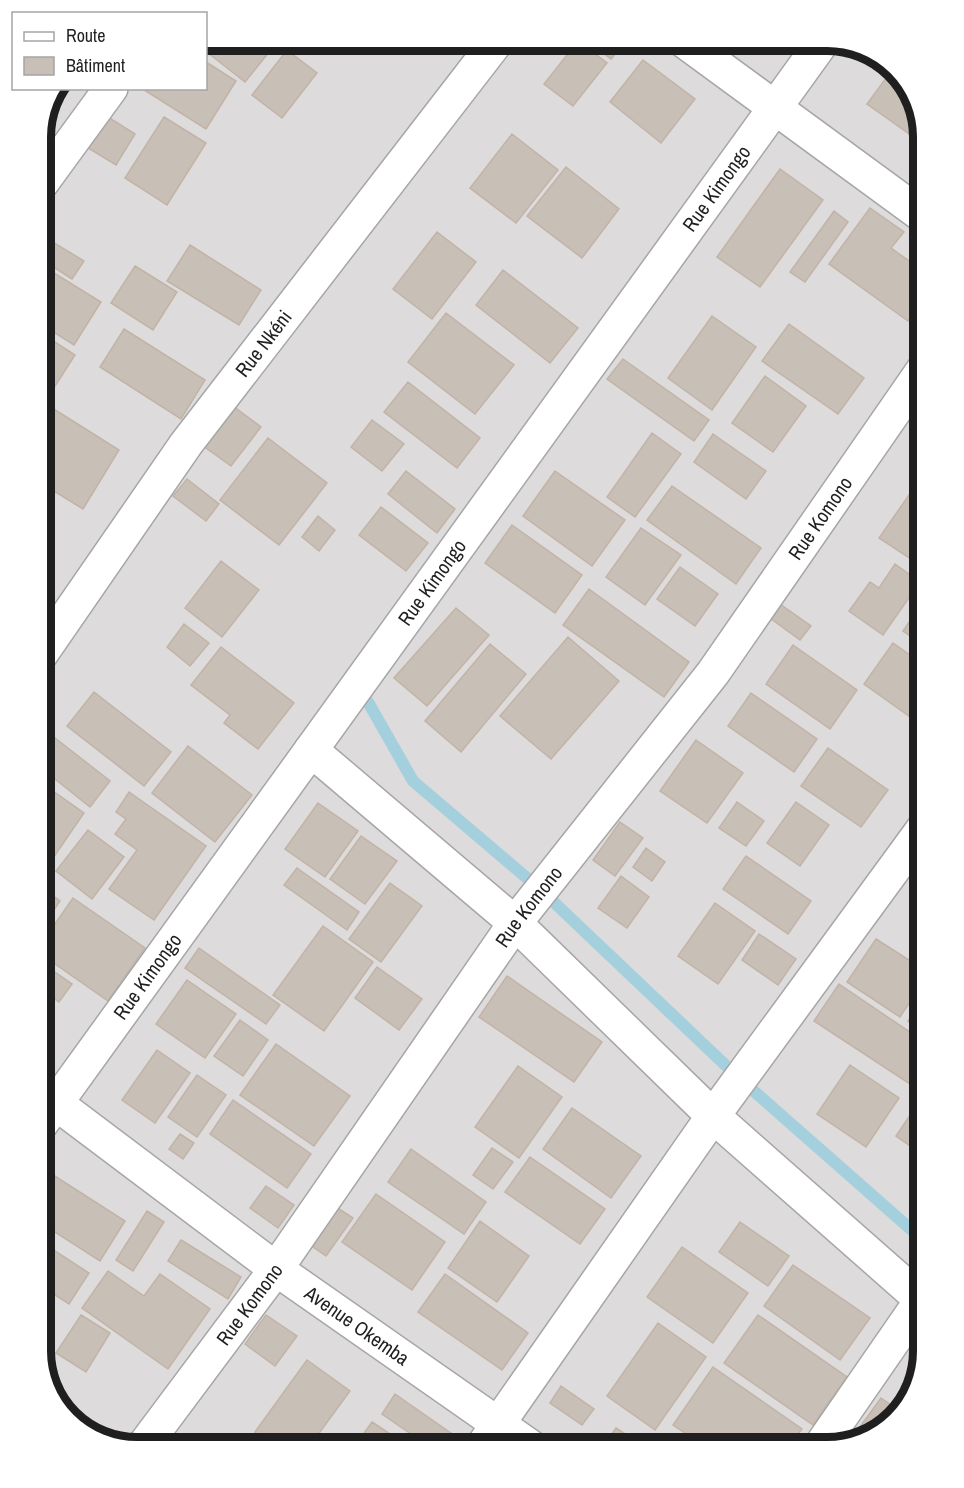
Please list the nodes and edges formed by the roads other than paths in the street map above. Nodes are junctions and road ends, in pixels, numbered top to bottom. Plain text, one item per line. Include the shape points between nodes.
1 (489, 51) edge
2 (698, 51) edge
3 (816, 51) edge
4 (110, 90) edge
5 (776, 107) junction
6 (51, 170) edge
7 (913, 208) edge
8 (913, 386) edge
9 (51, 640) edge
10 (311, 750) junction
11 (913, 844) edge
12 (514, 923) junction
13 (51, 1099) edge
14 (51, 1111) edge
15 (713, 1116) junction
16 (276, 1269) junction
17 (913, 1291) edge
18 (913, 1314) edge
19 (490, 1436) edge
20 (150, 1437) edge
21 (828, 1437) edge

1 - 9 street, Rue Nkéni via 186,444
2 - 5 street
3 - 5 street, Rue Kimongo
4 - 6 street
5 - 7 street
5 - 10 street, Rue Kimongo
8 - 12 street, Rue Komono via 713,674
10 - 12 street
10 - 13 street, Rue Kimongo
11 - 15 street
12 - 15 street
12 - 16 street, Rue Komono
14 - 16 street, Avenue Okemba
15 - 17 street
15 - 19 street
16 - 19 street, Avenue Okemba
16 - 20 street, Rue Komono
18 - 21 street

